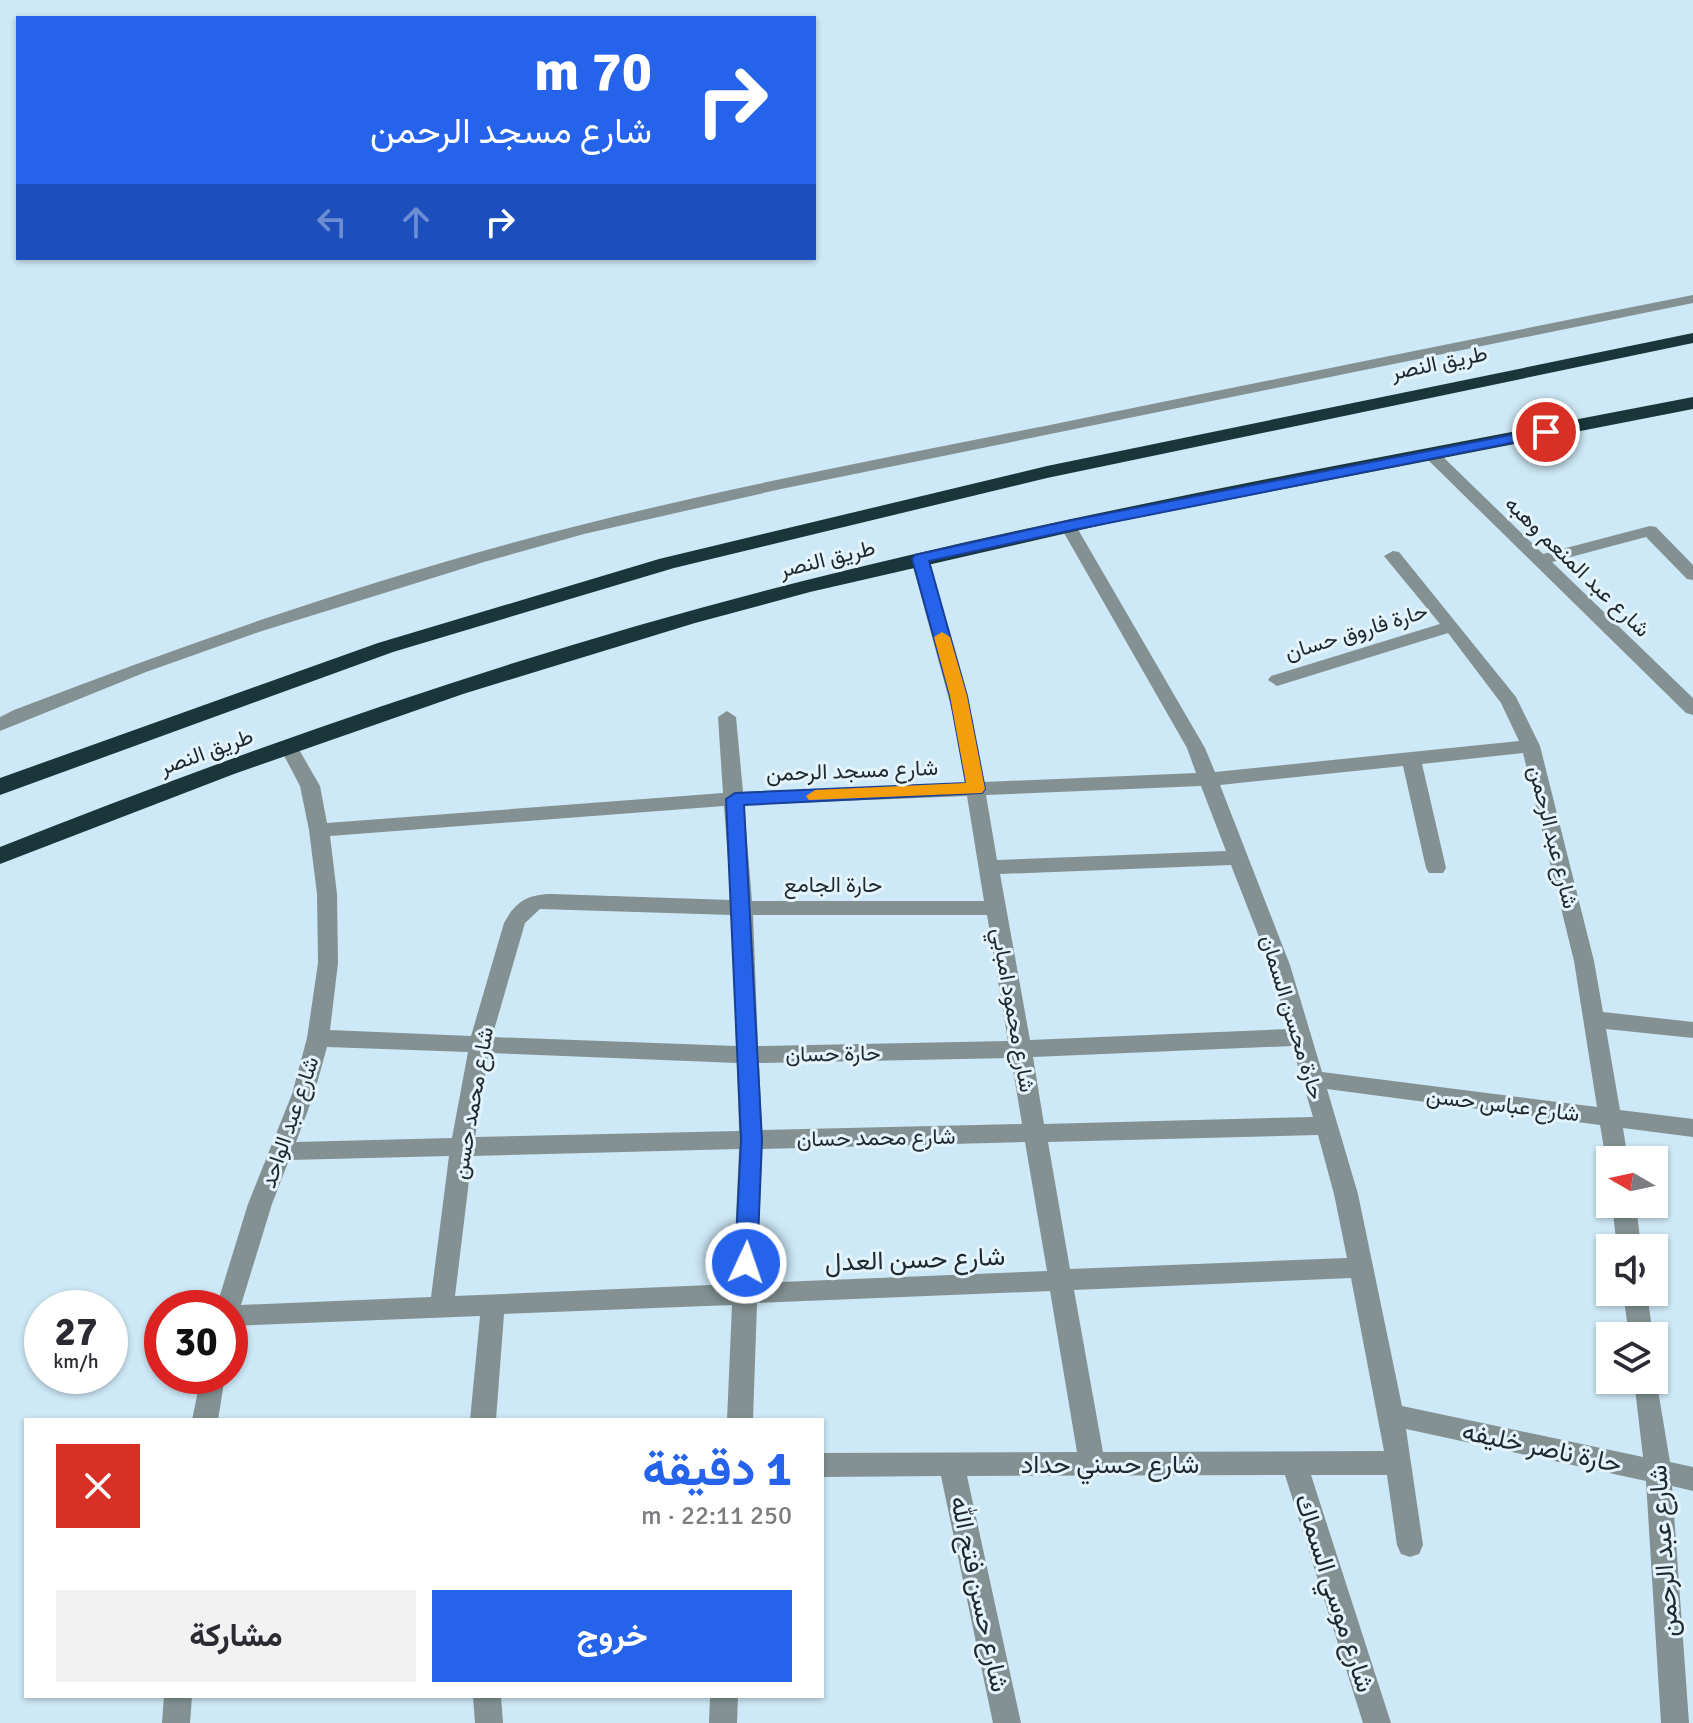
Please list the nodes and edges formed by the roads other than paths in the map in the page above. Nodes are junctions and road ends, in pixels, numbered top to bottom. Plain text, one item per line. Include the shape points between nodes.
1 (1693, 299) edge
2 (1693, 338) edge
3 (1693, 403) edge
4 (1432, 455) junction
5 (1068, 526) junction
6 (1393, 556) dead end
7 (920, 559) junction
8 (1540, 560) junction
9 (1693, 575) edge
10 (1449, 627) junction
11 (1277, 680) dead end
12 (1693, 709) edge
13 (727, 717) dead end
14 (0, 725) edge
15 (288, 746) junction
16 (1531, 746) junction
17 (1411, 758) junction
18 (1210, 779) junction
19 (0, 787) edge
20 (976, 789) junction
21 (735, 799) junction
22 (319, 830) junction
23 (0, 856) edge
24 (1241, 858) junction
25 (989, 867) junction
26 (1436, 868) dead end
27 (527, 906) joint
28 (742, 908) junction
29 (996, 908) junction
30 (1594, 1019) junction
31 (1693, 1030) edge
32 (1301, 1037) junction
33 (318, 1038) junction
34 (480, 1047) junction
35 (1022, 1049) junction
36 (748, 1055) junction
37 (1313, 1079) junction
38 (1610, 1118) junction
39 (1326, 1126) junction
40 (1693, 1128) edge
41 (1035, 1133) junction
42 (751, 1140) junction
43 (1615, 1146) edge
44 (463, 1147) junction
45 (281, 1151) junction
46 (1362, 1267) junction
47 (1061, 1280) junction
48 (234, 1290) edge
49 (745, 1294) junction
50 (493, 1305) junction
51 (442, 1307) junction
52 (248, 1315) edge
53 (210, 1394) edge
54 (1648, 1394) edge
55 (1391, 1415) junction
56 (205, 1418) edge
57 (483, 1418) edge
58 (740, 1418) edge
59 (1294, 1463) junction
60 (1398, 1463) junction
61 (1092, 1464) junction
62 (824, 1465) edge
63 (952, 1465) junction
64 (1658, 1472) junction
65 (1693, 1479) edge
66 (1410, 1545) dead end
67 (178, 1698) edge
68 (487, 1698) edge
69 (724, 1698) edge
70 (176, 1723) edge
71 (489, 1723) edge
72 (723, 1723) edge
73 (1007, 1723) edge
74 (1377, 1723) edge
75 (1675, 1723) edge

1 - 14 street via 781,484 581,530 256,627
2 - 19 highway, طريق النصر via 1467,380 846,515 389,646
3 - 4 highway, طريق النصر
4 - 5 highway, طريق النصر
4 - 8 street, شارع عبد المنعم وهبه
5 - 7 highway, طريق النصر
5 - 18 street, حارة محسن السمان
6 - 10 street, شارع عبد الرحمن
7 - 15 highway, طريق النصر via 551,659
7 - 20 street, شارع محمود امبابي via 958,696
8 - 9 street via 1650,531
8 - 12 street, شارع عبد المنعم وهبه
10 - 11 street, حارة فاروق حسان
10 - 16 street, شارع عبد الرحمن via 1509,701
13 - 21 street
15 - 22 street, شارع عبد الواحد via 310,786
15 - 23 highway, طريق النصر
16 - 17 street, شارع مسجد الرحمن
16 - 30 street, شارع عبد الرحمن
17 - 18 street, شارع مسجد الرحمن
17 - 26 street
18 - 20 street, شارع مسجد الرحمن
18 - 24 street, حارة محسن السمان
20 - 21 street, شارع مسجد الرحمن
20 - 25 street, شارع محمود امبابي
21 - 22 street, شارع مسجد الرحمن
21 - 28 street
22 - 33 street, شارع عبد الواحد via 328,963
24 - 25 street
24 - 32 street, حارة محسن السمان
25 - 29 street, شارع محمود امبابي
27 - 28 street, حارة الجامع via 552,901
27 - 34 street, شارع محمد حسن via 517,917 501,964
28 - 29 street, حارة الجامع
28 - 36 street
29 - 35 street, شارع محمود امبابي
30 - 31 street
30 - 38 street, شارع عبد الرحمن
32 - 35 street, حارة حسان
32 - 37 street, حارة محسن السمان
33 - 34 street, حارة حسان
33 - 45 street, شارع عبد الواحد
34 - 36 street, حارة حسان
34 - 44 street, شارع محمد حسن
35 - 36 street, حارة حسان
35 - 41 street, شارع محمود امبابي
36 - 42 street
37 - 38 street, شارع عباس حسن
37 - 39 street, حارة محسن السمان
38 - 40 street, شارع عباس حسن
38 - 43 street, شارع عبد الرحمن
39 - 41 street, شارع محمد حسان
39 - 46 street, حارة محسن السمان
41 - 42 street, شارع محمد حسان
41 - 47 street, شارع محمود امبابي
42 - 44 street, شارع محمد حسان
42 - 49 street
44 - 45 street, شارع محمد حسان
44 - 51 street, شارع محمد حسن
45 - 48 street, شارع عبد الواحد
46 - 47 street, شارع حسن العدل
46 - 55 street, حارة محسن السمان
47 - 49 street, شارع حسن العدل
47 - 61 street, شارع محمود امبابي
49 - 50 street, شارع حسن العدل
49 - 58 street
50 - 51 street, شارع حسن العدل
50 - 57 street
51 - 52 street, شارع حسن العدل
53 - 56 street
54 - 64 street, شارع عبد الرحمن
55 - 60 street, حارة محسن السمان
55 - 64 street, حارة ناصر خليفه
59 - 60 street, شارع حسني حداد
59 - 61 street, شارع حسني حداد
59 - 74 street, شارع موسي السماك
60 - 66 street, حارة محسن السمان
61 - 63 street, شارع حسني حداد
62 - 63 street, شارع حسني حداد
63 - 73 street, شارع حسن فتح الله
64 - 65 street, حارة ناصر خليفه
64 - 75 street, شارع عبد الرحمن
67 - 70 street
68 - 71 street
69 - 72 street

